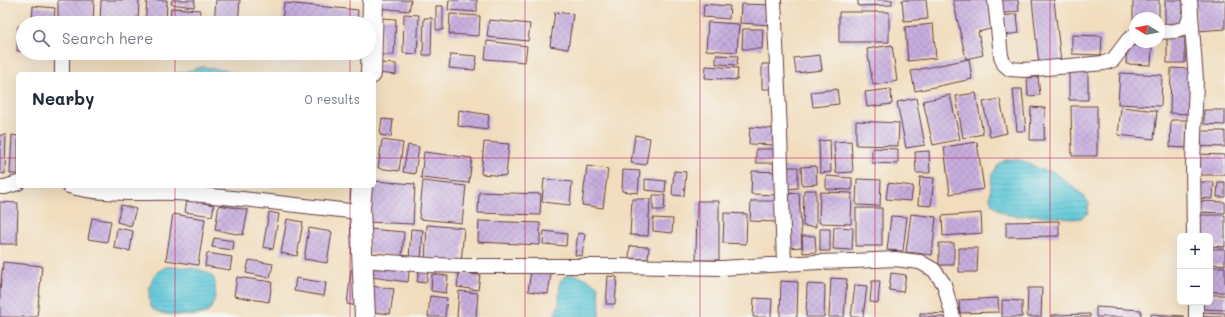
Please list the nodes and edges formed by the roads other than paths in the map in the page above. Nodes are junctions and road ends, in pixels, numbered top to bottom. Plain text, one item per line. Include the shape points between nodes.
1 (373, 0) edge
2 (774, 0) edge
3 (994, 0) edge
4 (1190, 0) edge
5 (1191, 14) junction
6 (373, 16) edge
7 (1165, 32) edge
8 (1129, 39) edge
9 (62, 60) edge
10 (371, 60) edge
11 (62, 72) edge
12 (371, 72) edge
13 (16, 184) edge
14 (0, 187) edge
15 (76, 188) edge
16 (362, 188) edge
17 (361, 212) junction
18 (1194, 233) edge
19 (362, 260) junction
20 (784, 264) junction
21 (1196, 305) edge
22 (365, 317) edge
23 (953, 317) edge
24 (1196, 317) edge

1 - 6 street
2 - 20 street
3 - 8 street via 1001,56 1004,64 1010,69 1104,63 1113,60
4 - 5 street
5 - 7 street via 1186,28
5 - 18 street via 1196,80
9 - 11 street
10 - 12 street
13 - 14 street
15 - 17 street via 104,192 229,197
16 - 17 street
17 - 19 street
19 - 20 street via 462,266 722,268
19 - 22 street
20 - 23 street via 895,259 920,262 934,270 944,284
21 - 24 street

